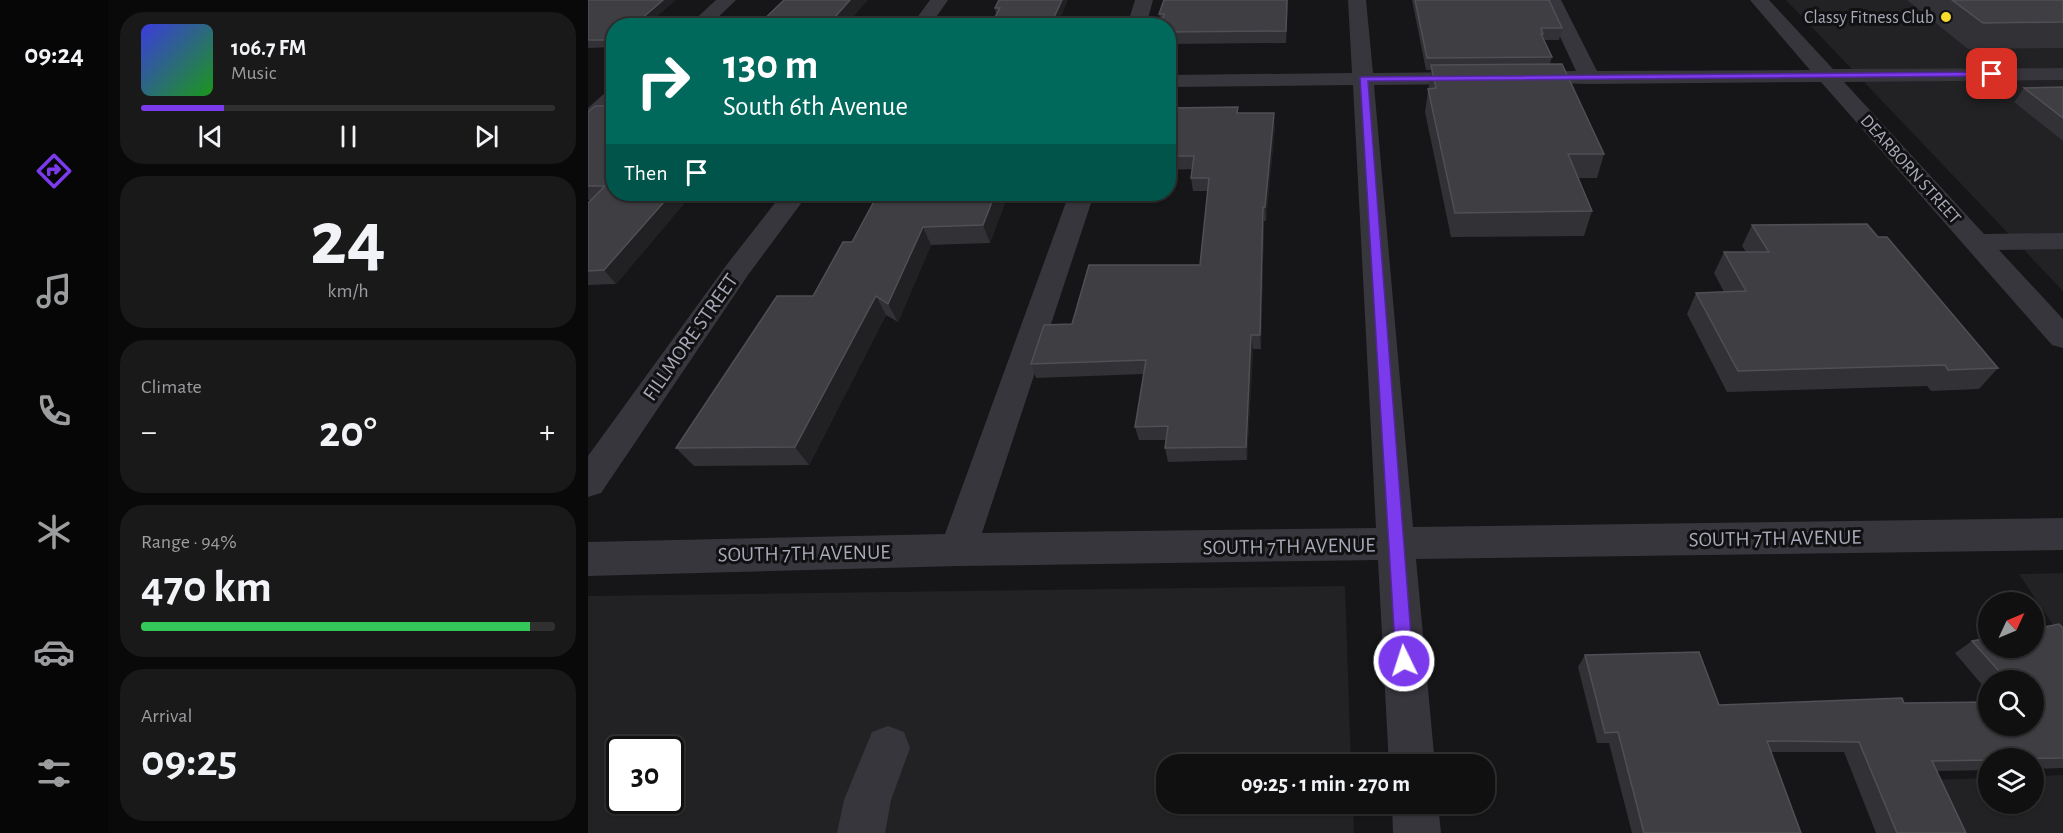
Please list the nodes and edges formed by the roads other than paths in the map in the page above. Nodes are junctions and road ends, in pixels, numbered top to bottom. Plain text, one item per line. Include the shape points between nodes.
1 (727, 0) edge
2 (939, 0) edge
3 (1144, 0) edge
4 (1358, 0) edge
5 (1552, 0) edge
6 (1759, 0) edge
7 (706, 18) edge
8 (926, 18) edge
9 (1138, 18) edge
10 (2063, 74) edge
11 (1827, 76) junction
12 (1590, 78) junction
13 (1363, 79) junction
14 (1176, 81) edge
15 (606, 93) edge
16 (588, 120) edge
17 (790, 201) edge
18 (1078, 201) edge
19 (2063, 241) edge
20 (1977, 242) junction
21 (2063, 338) edge
22 (588, 483) edge
23 (2063, 534) edge
24 (1396, 544) junction
25 (958, 550) junction
26 (588, 558) edge
27 (888, 748) dead end
28 (1411, 754) edge
29 (1416, 814) edge
30 (861, 833) edge
31 (1417, 833) edge

1 - 7 street
2 - 8 street
3 - 9 street
4 - 13 street
5 - 12 street
6 - 11 street, DEARBORN STREET
10 - 11 street
11 - 12 street
11 - 20 street, DEARBORN STREET
12 - 13 street
13 - 14 street
13 - 24 street
15 - 16 street
17 - 22 street, FILLMORE STREET
18 - 25 street
19 - 20 street
20 - 21 street, DEARBORN STREET
23 - 24 street, SOUTH 7TH AVENUE
24 - 25 street, SOUTH 7TH AVENUE
24 - 28 street
25 - 26 street, SOUTH 7TH AVENUE
27 - 30 street via 865,807
29 - 31 street

